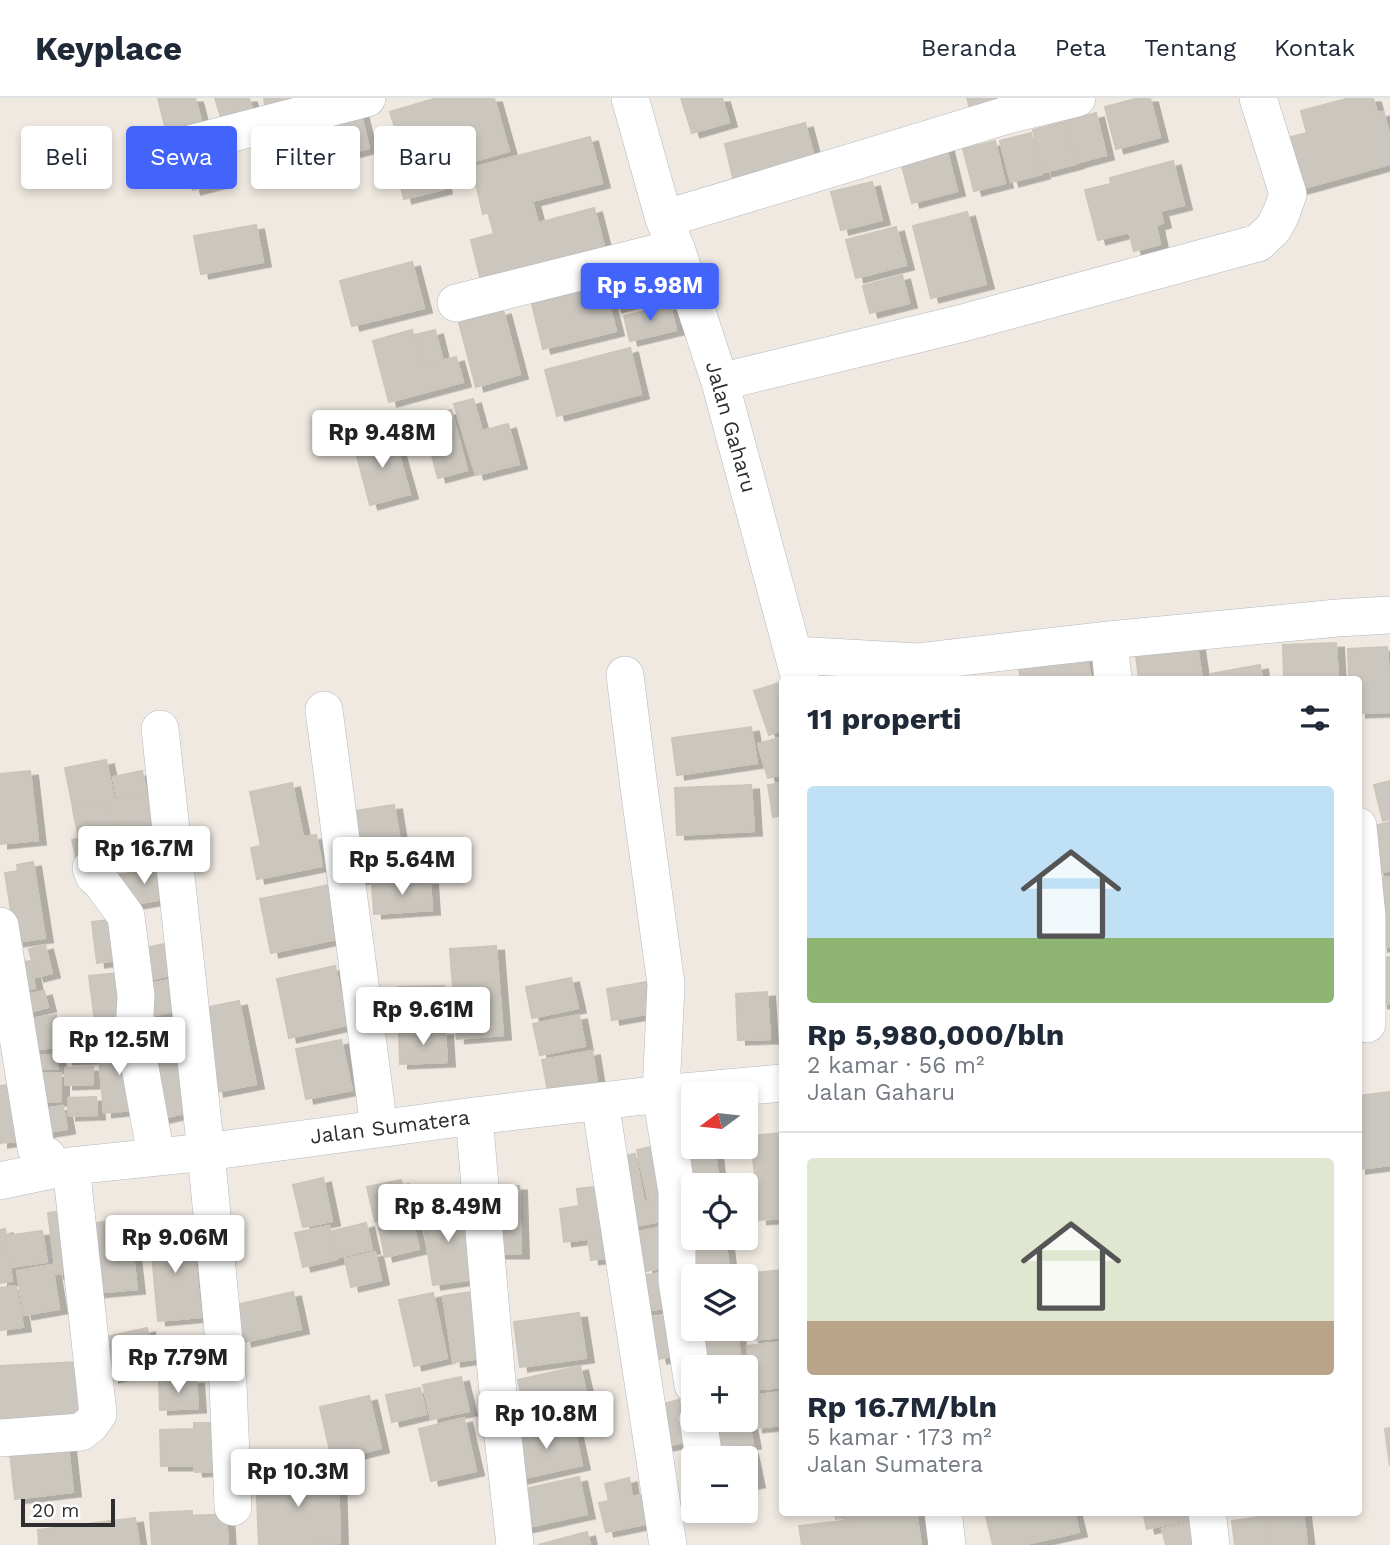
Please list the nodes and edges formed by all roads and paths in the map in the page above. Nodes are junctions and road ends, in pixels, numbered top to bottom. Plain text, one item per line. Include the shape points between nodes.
1 (367, 98) edge
2 (630, 98) edge
3 (1077, 98) edge
4 (1258, 98) edge
5 (237, 132) edge
6 (670, 233) junction
7 (456, 303) dead end
8 (720, 382) junction
9 (1390, 615) edge
10 (1109, 640) junction
11 (798, 667) edge
12 (920, 671) edge
13 (625, 675) dead end
14 (1113, 676) edge
15 (324, 710) dead end
16 (160, 729) dead end
17 (1362, 866) edge
18 (90, 868) dead end
19 (0, 926) edge
20 (1372, 1023) edge
21 (779, 1083) edge
22 (662, 1094) junction
23 (600, 1101) junction
24 (474, 1116) junction
25 (379, 1128) junction
26 (205, 1152) junction
27 (156, 1156) junction
28 (62, 1168) junction
29 (0, 1181) edge
30 (688, 1355) edge
31 (0, 1438) edge
32 (233, 1507) dead end
33 (943, 1516) edge
34 (1208, 1516) edge
35 (515, 1545) edge
36 (668, 1545) edge
37 (947, 1545) edge
38 (1212, 1545) edge

1 - 5 street
2 - 6 street, Jalan Gaharu
3 - 6 street via 1004,116
4 - 8 street via 1288,194 1273,229 1258,243 959,324
6 - 7 street
6 - 8 street, Jalan Gaharu
8 - 11 street, Jalan Gaharu
9 - 10 street
10 - 12 street
10 - 14 street
11 - 12 street
13 - 22 street via 666,984
15 - 25 street
16 - 26 street
17 - 20 street
18 - 27 street via 125,916 136,996 134,1034
19 - 28 street via 36,1148
21 - 22 street, Jalan Sumatera
22 - 23 street, Jalan Sumatera
22 - 30 street via 677,1192 677,1281
23 - 24 street, Jalan Sumatera
23 - 36 street
24 - 25 street, Jalan Sumatera
24 - 35 street
25 - 26 street, Jalan Sumatera
26 - 27 street, Jalan Sumatera
26 - 32 street via 228,1384
27 - 28 street, Jalan Sumatera
28 - 29 street, Jalan Sumatera
28 - 31 street via 98,1414 81,1432
33 - 37 street
34 - 38 street

